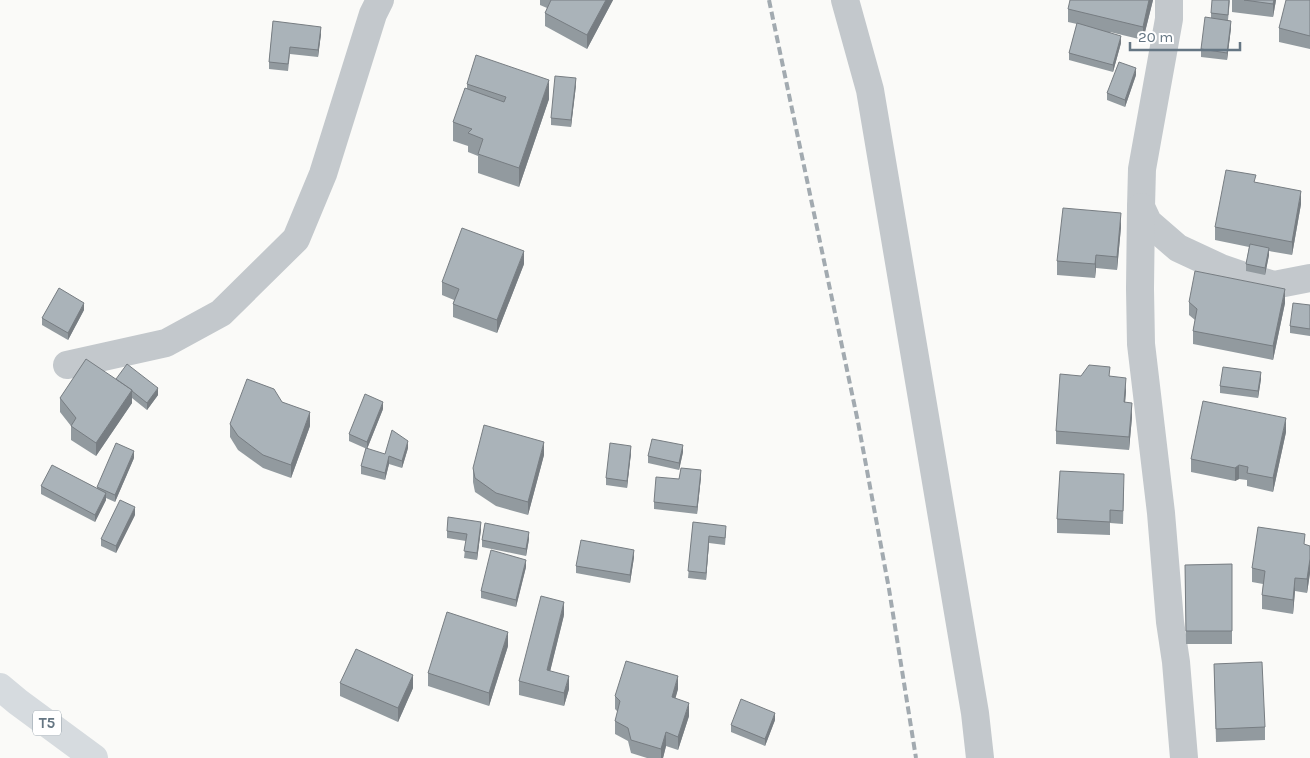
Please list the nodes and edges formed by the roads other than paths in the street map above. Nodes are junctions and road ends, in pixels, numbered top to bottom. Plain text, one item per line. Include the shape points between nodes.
1 (380, 0) edge
2 (845, 0) edge
3 (1169, 0) edge
4 (1141, 207) junction
5 (1310, 278) edge
6 (67, 365) dead end
7 (0, 687) edge
8 (94, 758) edge
9 (980, 758) edge
10 (1184, 758) edge

1 - 6 street via 323,174 296,239 221,313 166,343
2 - 9 street via 870,90
3 - 4 street via 1169,19 1142,169
4 - 5 street via 1148,222 1178,248 1221,268 1274,285
4 - 10 street via 1141,344
7 - 8 highway, T5

